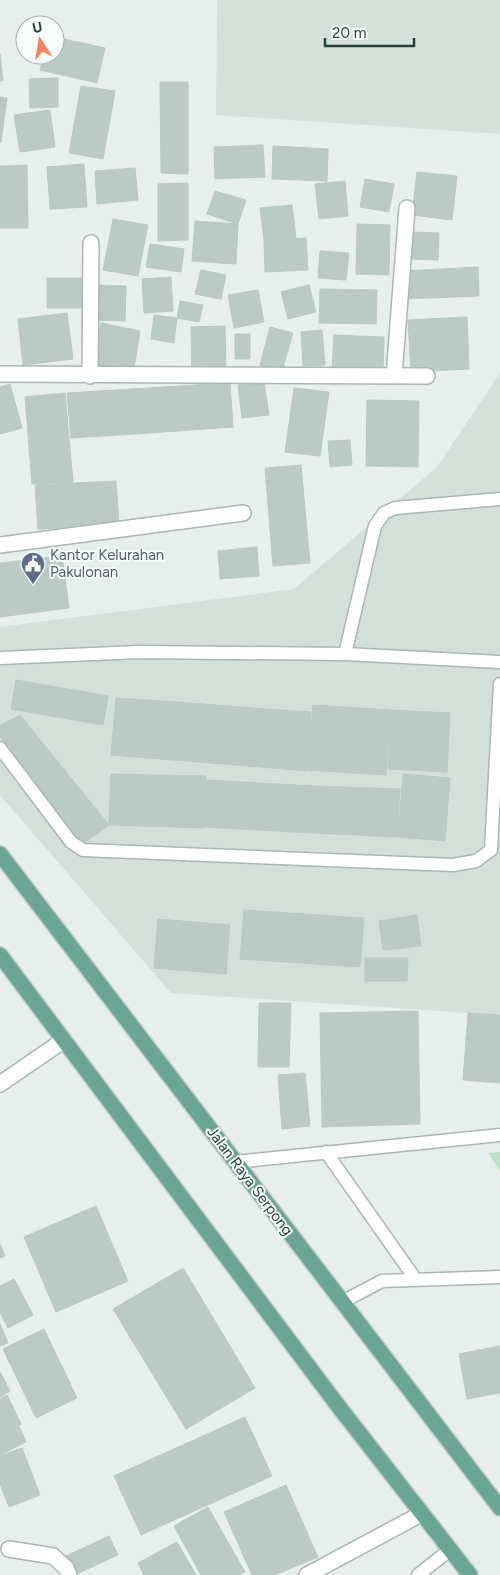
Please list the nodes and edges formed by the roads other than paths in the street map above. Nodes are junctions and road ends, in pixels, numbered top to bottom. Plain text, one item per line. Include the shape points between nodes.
1 (407, 208) dead end
2 (91, 243) dead end
3 (0, 374) edge
4 (90, 376) junction
5 (394, 376) junction
6 (427, 376) dead end
7 (500, 499) edge
8 (243, 513) dead end
9 (0, 545) edge
10 (345, 654) junction
11 (0, 658) edge
12 (500, 662) edge
13 (500, 684) edge
14 (0, 748) edge
15 (0, 854) edge
16 (0, 955) edge
17 (64, 1040) junction
18 (0, 1084) edge
19 (500, 1135) edge
20 (326, 1152) junction
21 (235, 1162) junction
22 (500, 1277) edge
23 (416, 1280) junction
24 (342, 1302) junction
25 (500, 1508) edge
26 (421, 1514) junction
27 (8, 1549) dead end
28 (451, 1550) junction
29 (69, 1575) edge
30 (308, 1575) edge
31 (418, 1575) edge
32 (470, 1575) edge

1 - 5 street
2 - 4 street
3 - 4 street
4 - 5 street
5 - 6 street
7 - 10 lane via 395,508 384,513 375,526
8 - 9 street
10 - 11 lane via 139,652
10 - 12 lane
13 - 14 lane via 490,850 476,861 453,865 83,850 71,842
15 - 21 main road, Jalan Raya Serpong
16 - 17 main road
17 - 18 street
17 - 26 main road
19 - 20 lane
20 - 21 lane
20 - 23 lane
21 - 24 main road, Jalan Raya Serpong
22 - 23 lane
23 - 24 lane via 382,1281
24 - 25 main road, Jalan Raya Serpong
26 - 28 main road
26 - 30 street
27 - 29 street via 53,1556
28 - 31 lane
28 - 32 main road

